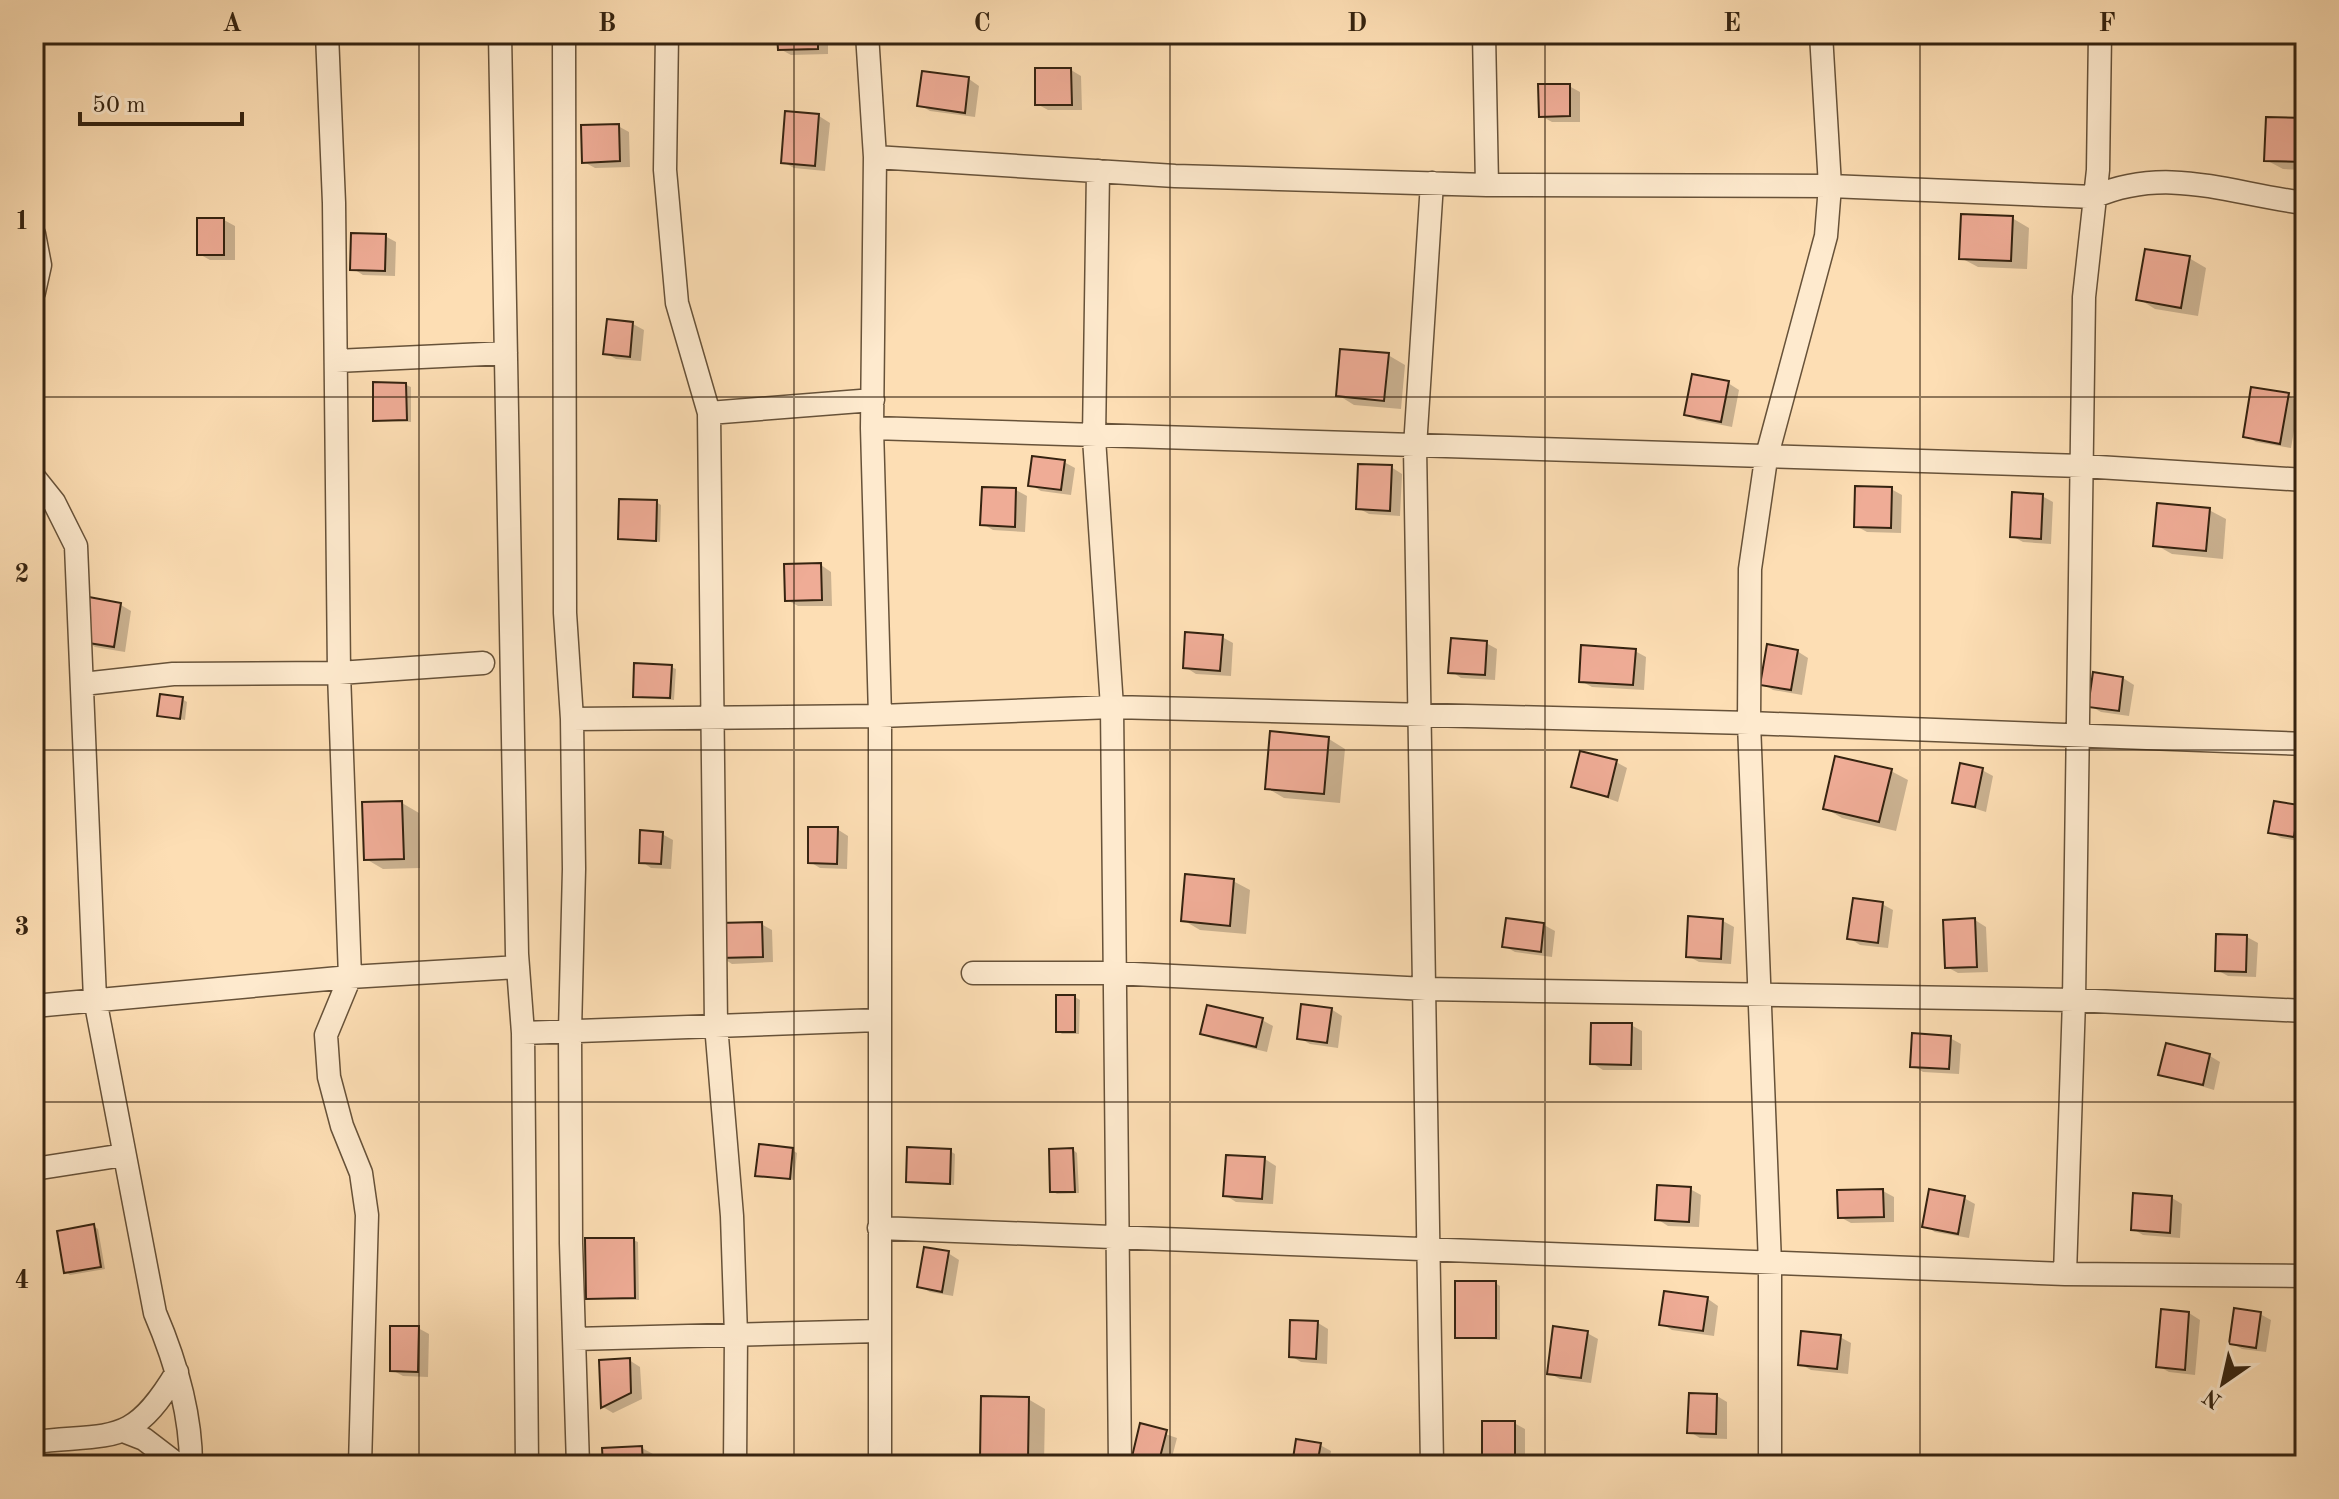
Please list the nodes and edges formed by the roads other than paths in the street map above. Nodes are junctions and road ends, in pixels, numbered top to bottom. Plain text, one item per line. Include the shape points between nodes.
1 (327, 34) edge
2 (500, 34) edge
3 (564, 34) edge
4 (667, 34) edge
5 (867, 34) edge
6 (1484, 34) edge
7 (1821, 34) edge
8 (2100, 34) edge
9 (875, 157) junction
10 (1098, 171) junction
11 (1432, 183) junction
12 (1487, 185) junction
13 (1830, 186) junction
14 (2094, 197) junction
15 (2305, 203) edge
16 (34, 234) edge
17 (34, 292) edge
18 (506, 353) junction
19 (336, 361) junction
20 (873, 400) junction
21 (709, 413) junction
22 (872, 428) junction
23 (1094, 438) junction
24 (1415, 447) junction
25 (1766, 459) junction
26 (2082, 466) junction
27 (34, 477) edge
28 (2305, 480) edge
29 (483, 663) dead end
30 (339, 673) junction
31 (83, 684) junction
32 (1112, 707) junction
33 (1421, 714) junction
34 (712, 716) junction
35 (880, 716) junction
36 (572, 719) junction
37 (1749, 723) junction
38 (2078, 735) junction
39 (2305, 744) edge
40 (518, 967) junction
41 (973, 973) dead end
42 (1114, 973) junction
43 (350, 977) junction
44 (1426, 989) junction
45 (1760, 996) junction
46 (95, 999) junction
47 (2074, 1000) junction
48 (34, 1006) edge
49 (2305, 1011) edge
50 (878, 1020) junction
51 (716, 1025) junction
52 (570, 1031) junction
53 (523, 1033) junction
54 (124, 1155) junction
55 (34, 1169) edge
56 (879, 1228) junction
57 (1116, 1238) junction
58 (1431, 1251) junction
59 (1770, 1264) junction
60 (2065, 1274) junction
61 (2305, 1276) edge
62 (878, 1331) junction
63 (736, 1335) junction
64 (574, 1339) junction
65 (177, 1372) junction
66 (361, 1409) junction
67 (126, 1432) junction
68 (34, 1442) edge
69 (178, 1465) edge
70 (191, 1465) edge
71 (347, 1465) edge
72 (360, 1465) edge
73 (527, 1465) edge
74 (578, 1465) edge
75 (735, 1465) edge
76 (880, 1465) edge
77 (1120, 1465) edge
78 (1432, 1465) edge
79 (1770, 1465) edge

1 - 19 street
2 - 18 street
3 - 36 street via 565,613
4 - 21 street via 665,170 677,303
5 - 9 street
6 - 12 street
7 - 13 street
8 - 14 street
9 - 10 street
9 - 20 street
10 - 11 street
10 - 23 street
11 - 12 street
11 - 24 street
12 - 13 street
13 - 14 street
13 - 25 street via 1826,236
14 - 15 street via 2152,180 2200,183
14 - 26 street via 2084,297
16 - 17 street via 40,265
18 - 19 street
18 - 40 street
19 - 30 street
20 - 21 street
20 - 22 street
21 - 34 street
22 - 23 street
22 - 35 street
23 - 24 street
23 - 32 street
24 - 25 street
24 - 33 street
25 - 26 street
25 - 37 street via 1750,569
26 - 28 street
26 - 38 street
27 - 31 street via 54,502 76,546
29 - 30 street
30 - 31 street via 173,674
30 - 43 street
31 - 46 street
32 - 33 street
32 - 35 street
32 - 42 street
33 - 37 street
33 - 44 street
34 - 35 street
34 - 36 street
34 - 51 street
35 - 50 street
36 - 52 street
37 - 38 street
37 - 45 street
38 - 39 street
38 - 47 street
40 - 43 street
40 - 53 street
41 - 42 street
42 - 44 street
42 - 57 street
43 - 46 street
43 - 66 street via 326,1035 329,1077 361,1173 367,1215
44 - 45 street
44 - 58 street
45 - 47 street
45 - 59 street
46 - 48 street
46 - 54 street
47 - 49 street
47 - 60 street
50 - 51 street
50 - 56 street
51 - 52 street
51 - 63 street
52 - 53 street
52 - 64 street
53 - 73 street
54 - 55 street
54 - 65 street via 155,1313
56 - 57 street
56 - 62 street
57 - 58 street
57 - 77 street
58 - 59 street
58 - 78 street
59 - 60 street
59 - 79 street
60 - 61 street
62 - 63 street
62 - 76 street
63 - 64 street
63 - 75 street
64 - 74 street
65 - 67 street via 159,1403
65 - 70 street via 189,1420
66 - 71 street
66 - 72 street
67 - 68 street
67 - 69 street

